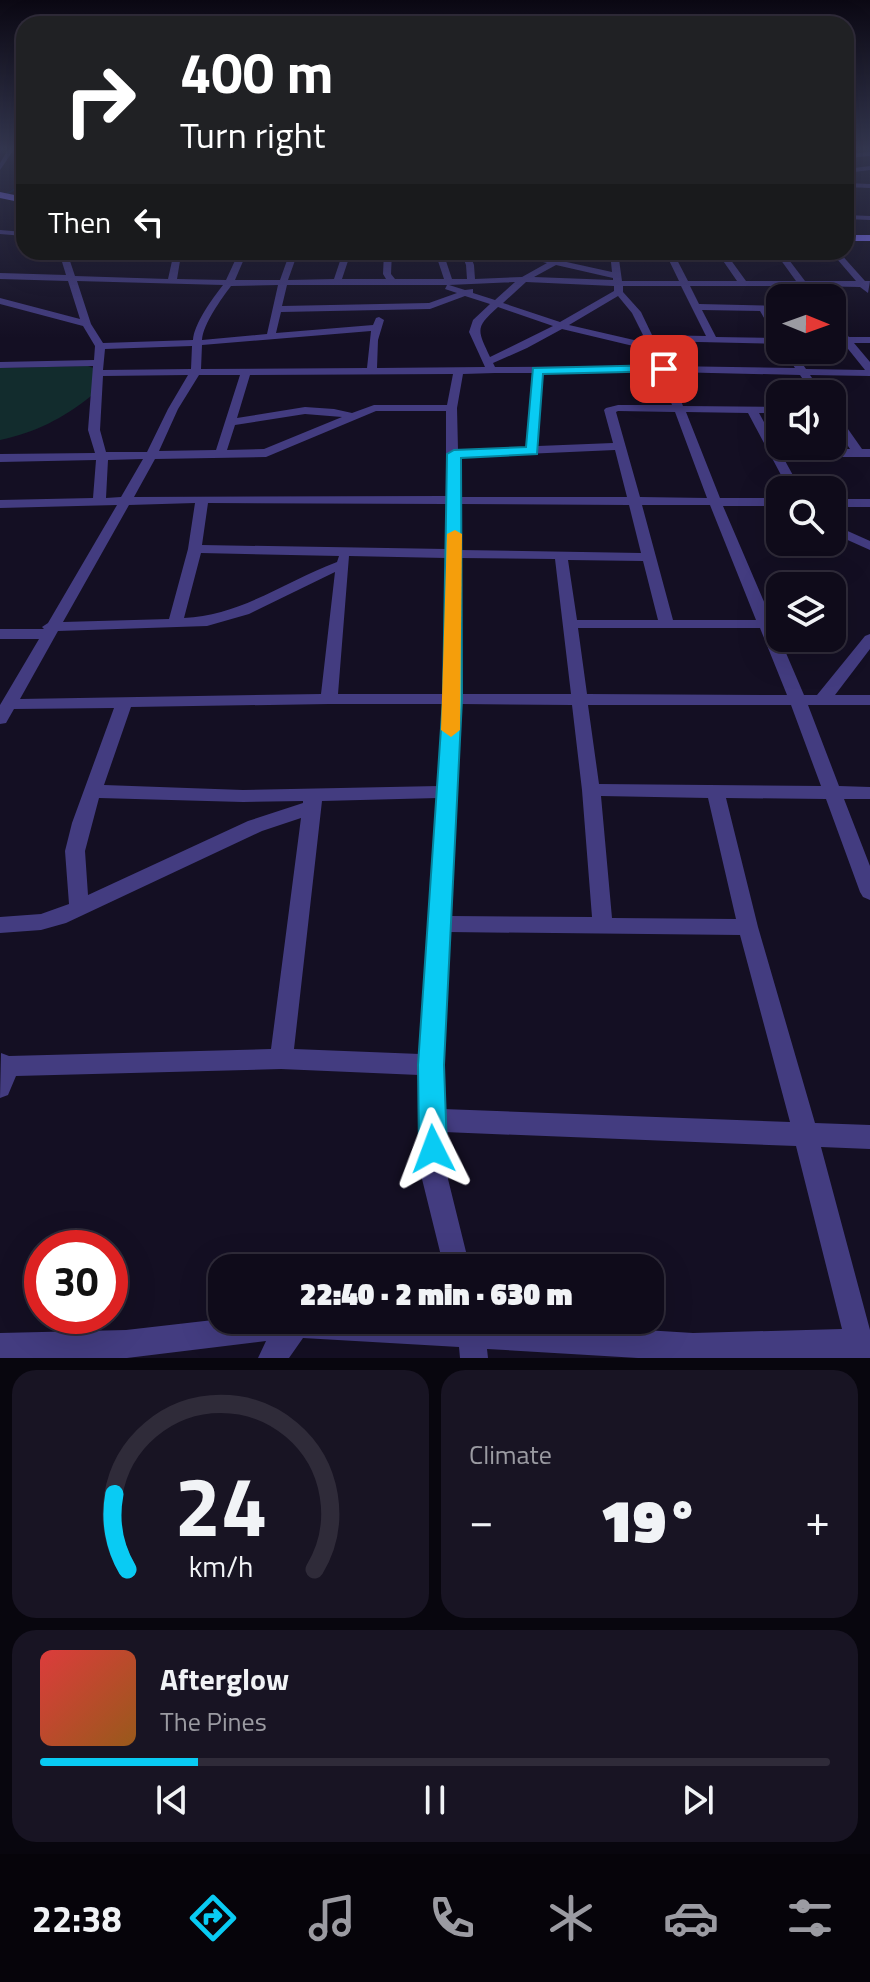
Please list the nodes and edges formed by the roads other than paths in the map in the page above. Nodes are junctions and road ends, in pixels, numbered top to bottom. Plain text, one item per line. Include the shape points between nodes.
1 (66, 260) edge
2 (239, 260) edge
3 (291, 260) edge
4 (344, 260) edge
5 (388, 260) edge
6 (442, 260) edge
7 (468, 260) edge
8 (541, 260) edge
9 (558, 260) edge
10 (615, 260) edge
11 (673, 260) edge
12 (727, 260) edge
13 (785, 260) edge
14 (842, 260) edge
15 (176, 261) dead end
16 (553, 263) junction
17 (848, 267) junction
18 (859, 267) dead end
19 (0, 276) edge
20 (74, 279) junction
21 (524, 279) junction
22 (172, 281) junction
23 (337, 282) junction
24 (392, 282) junction
25 (434, 282) junction
26 (449, 282) junction
27 (471, 282) junction
28 (498, 282) junction
29 (229, 283) junction
30 (283, 283) junction
31 (683, 283) junction
32 (619, 284) junction
33 (744, 284) junction
34 (766, 284) edge
35 (802, 284) edge
36 (846, 286) edge
37 (868, 287) edge
38 (466, 293) junction
39 (0, 301) edge
40 (497, 304) junction
41 (696, 307) junction
42 (383, 308) junction
43 (763, 308) junction
44 (766, 308) edge
45 (279, 309) junction
46 (766, 313) edge
47 (86, 324) junction
48 (563, 326) junction
49 (376, 328) junction
50 (271, 336) junction
51 (712, 339) junction
52 (766, 339) edge
53 (846, 340) edge
54 (870, 340) edge
55 (846, 341) edge
56 (199, 342) junction
57 (651, 343) junction
58 (100, 346) junction
59 (798, 364) edge
60 (0, 365) edge
61 (490, 366) junction
62 (98, 368) junction
63 (664, 369) junction
64 (537, 370) junction
65 (196, 371) junction
66 (246, 371) junction
67 (372, 371) junction
68 (870, 371) edge
69 (458, 372) junction
70 (803, 372) junction
71 (808, 380) edge
72 (452, 408) junction
73 (679, 408) junction
74 (752, 410) junction
75 (766, 410) edge
76 (349, 416) junction
77 (230, 422) junction
78 (846, 431) edge
79 (766, 436) edge
80 (618, 446) junction
81 (532, 451) junction
82 (864, 453) edge
83 (454, 454) junction
84 (220, 455) junction
85 (151, 456) junction
86 (0, 458) edge
87 (102, 458) junction
88 (202, 499) junction
89 (455, 499) junction
90 (635, 500) junction
91 (714, 500) junction
92 (766, 502) edge
93 (99, 503) junction
94 (123, 503) junction
95 (846, 503) edge
96 (870, 503) edge
97 (2, 511) edge
98 (846, 535) edge
99 (870, 546) edge
100 (195, 549) junction
101 (455, 554) junction
102 (561, 555) junction
103 (649, 557) junction
104 (344, 559) junction
105 (176, 621) junction
106 (571, 624) junction
107 (667, 624) junction
108 (766, 624) joint
109 (49, 631) junction
110 (0, 634) edge
111 (870, 639) edge
112 (778, 652) edge
113 (329, 699) junction
114 (453, 699) junction
115 (579, 700) junction
116 (822, 700) junction
117 (870, 700) edge
118 (125, 701) junction
119 (798, 701) junction
120 (9, 704) junction
121 (0, 719) edge
122 (591, 790) junction
123 (715, 790) junction
124 (92, 791) junction
125 (447, 792) junction
126 (832, 792) junction
127 (870, 793) edge
128 (313, 800) junction
129 (870, 892) edge
130 (79, 906) junction
131 (440, 924) junction
132 (0, 925) edge
133 (603, 927) junction
134 (748, 927) junction
135 (281, 1059) junction
136 (431, 1065) junction
137 (3, 1072) edge
138 (431, 1120) junction
139 (806, 1135) junction
140 (870, 1137) edge
141 (454, 1254) edge
142 (211, 1334) edge
143 (289, 1334) edge
144 (432, 1334) edge
145 (473, 1337) edge
146 (0, 1347) edge
147 (860, 1350) edge
148 (693, 1353) edge
149 (272, 1358) edge

1 - 20 street
2 - 29 street
3 - 30 street
4 - 23 street
5 - 24 street
6 - 26 street
7 - 27 street
8 - 16 street
9 - 16 street
10 - 32 street
11 - 31 street
12 - 33 street
13 - 35 street
14 - 17 street
15 - 22 street
16 - 21 street
16 - 32 street
17 - 18 street
17 - 37 street
19 - 20 street
20 - 22 street
20 - 47 street
21 - 28 street
21 - 32 street
21 - 40 street
22 - 29 street
23 - 24 street
23 - 30 street
24 - 25 street
25 - 26 street
25 - 38 street
26 - 27 street
27 - 28 street
28 - 38 street
29 - 30 street
29 - 56 street via 198,332
30 - 45 street
31 - 32 street
31 - 33 street
31 - 41 street
32 - 48 street
32 - 57 street
33 - 34 street
36 - 37 street
38 - 40 street
38 - 42 street via 430,306
39 - 47 street
40 - 48 street
40 - 61 street via 473,327
41 - 43 street
41 - 51 street
42 - 45 street
42 - 49 street
43 - 44 street
43 - 46 street
45 - 50 street
47 - 58 street
48 - 57 street
48 - 61 street
49 - 50 street
49 - 67 street
50 - 56 street
51 - 52 street
51 - 57 street
53 - 54 street
55 - 68 street
56 - 58 street
56 - 65 street
57 - 63 street
58 - 62 street
59 - 70 street
60 - 62 street
61 - 64 street
61 - 69 street
62 - 65 street
62 - 87 street via 94,430
63 - 64 street
63 - 70 street
63 - 73 street
64 - 81 street
65 - 66 street
65 - 85 street
66 - 67 street
66 - 77 street
67 - 69 street
68 - 70 street
69 - 72 street
70 - 71 street
72 - 76 street via 374,408
72 - 83 street
73 - 74 street
73 - 80 street via 612,408
73 - 91 street
74 - 75 street
74 - 79 street
76 - 77 street via 313,408
76 - 84 street via 266,453
77 - 84 street
78 - 82 street
80 - 81 street
80 - 90 street
81 - 83 street
83 - 89 street
84 - 85 street
85 - 87 street
85 - 94 street
86 - 87 street
87 - 93 street
88 - 89 street
88 - 94 street
88 - 100 street
89 - 90 street
89 - 101 street
90 - 91 street
90 - 103 street
91 - 92 street
91 - 108 street
93 - 94 street
93 - 97 street
94 - 109 street
95 - 96 street
98 - 99 street
100 - 104 street
100 - 105 street
101 - 102 street
101 - 104 street
101 - 114 street
102 - 103 street
102 - 106 street
103 - 107 street
104 - 105 street via 226,618
104 - 113 street
105 - 109 street
106 - 107 street
106 - 115 street
107 - 108 street
109 - 110 street
109 - 120 street
111 - 116 street
112 - 119 street
113 - 114 street
113 - 118 street
114 - 115 street
114 - 125 street
115 - 119 street
115 - 122 street
116 - 117 street
116 - 119 street
118 - 120 street
118 - 124 street
119 - 126 street
120 - 121 street
122 - 123 street
122 - 133 street
123 - 126 street
123 - 134 street
124 - 128 street
124 - 130 street via 75,851
125 - 128 street
125 - 131 street
126 - 127 street
126 - 129 street
128 - 130 street
128 - 135 street
130 - 132 street via 41,922
131 - 133 street
131 - 136 street
133 - 134 street
134 - 139 street
135 - 136 street
135 - 137 street
136 - 138 street
138 - 139 street
138 - 141 street via 435,1179
139 - 140 street
139 - 147 street
142 - 146 street via 126,1344
143 - 149 street
144 - 145 street
145 - 148 street
147 - 148 street

